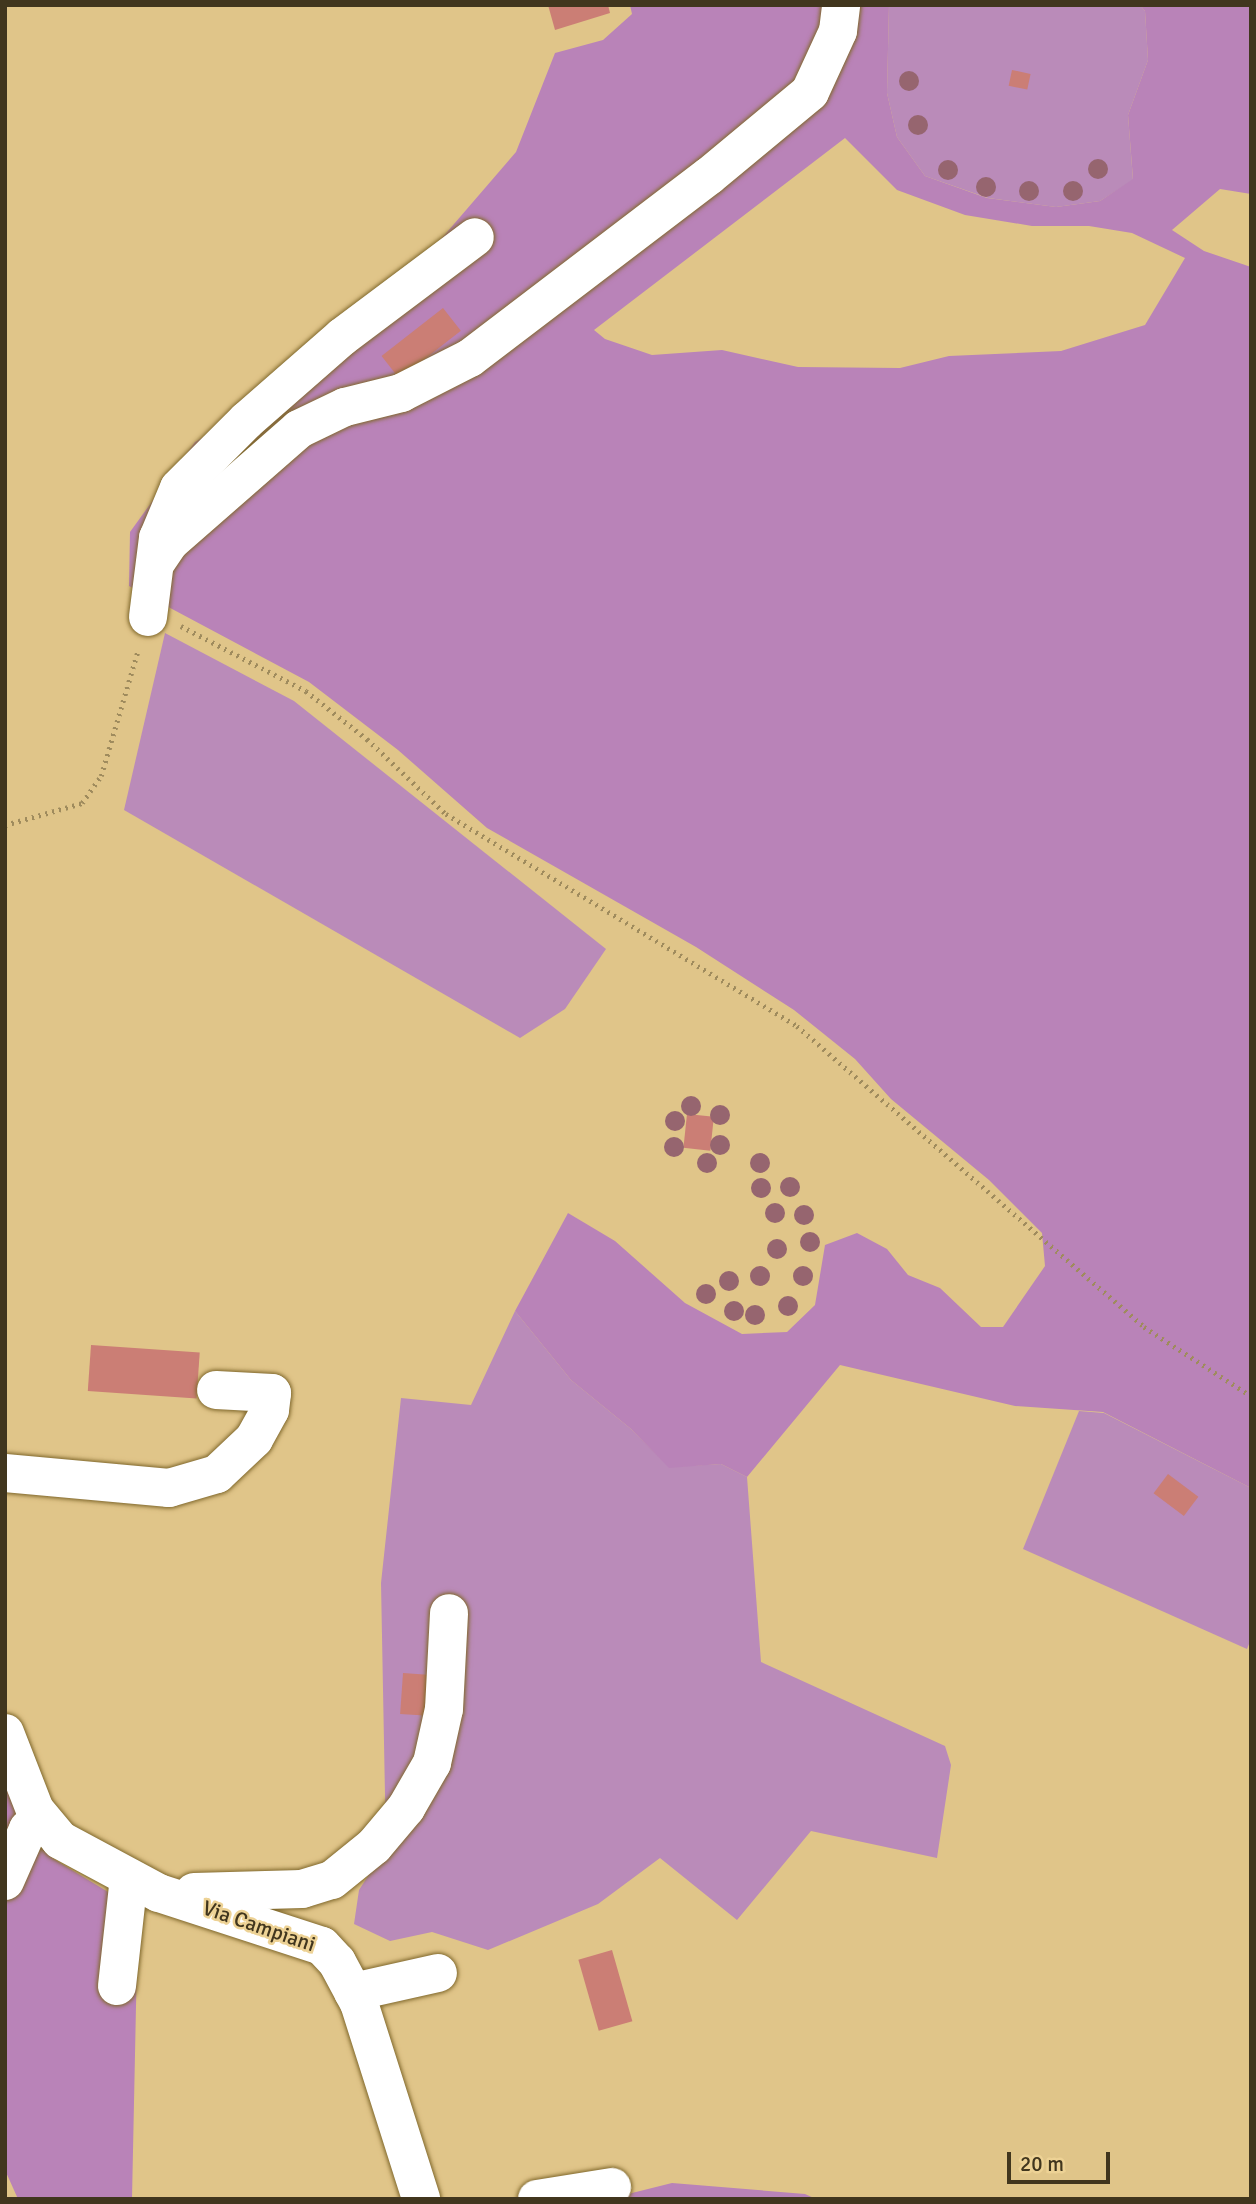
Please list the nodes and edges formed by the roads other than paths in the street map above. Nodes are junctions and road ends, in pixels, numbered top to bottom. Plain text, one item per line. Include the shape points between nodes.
1 (841, 5) edge
2 (475, 237) dead end
3 (155, 564) junction
4 (148, 617) road end
5 (216, 1390) dead end
6 (5, 1473) edge
7 (449, 1614) dead end
8 (5, 1734) edge
9 (43, 1820) junction
10 (129, 1878) junction
11 (5, 1881) edge
12 (176, 1898) junction
13 (438, 1973) dead end
14 (117, 1986) dead end
15 (353, 1992) junction
16 (612, 2187) dead end
17 (421, 2199) edge
18 (537, 2199) edge

1 - 3 street via 838,32 810,92 709,176 470,358 401,393 345,407 299,429 170,541
2 - 3 street via 342,337 209,457 179,488 165,517
3 - 4 street
5 - 6 street via 272,1393 270,1410 254,1439 217,1474 169,1488
7 - 12 street via 444,1709 432,1763 406,1808 374,1846 331,1880 302,1889 204,1889
8 - 9 street, Via Campiani
9 - 10 street, Via Campiani via 60,1840
9 - 11 street via 28,1829
10 - 12 street, Via Campiani
10 - 14 street
12 - 15 street, Via Campiani via 322,1946
13 - 15 street
15 - 17 street, Via Campiani
16 - 18 street

